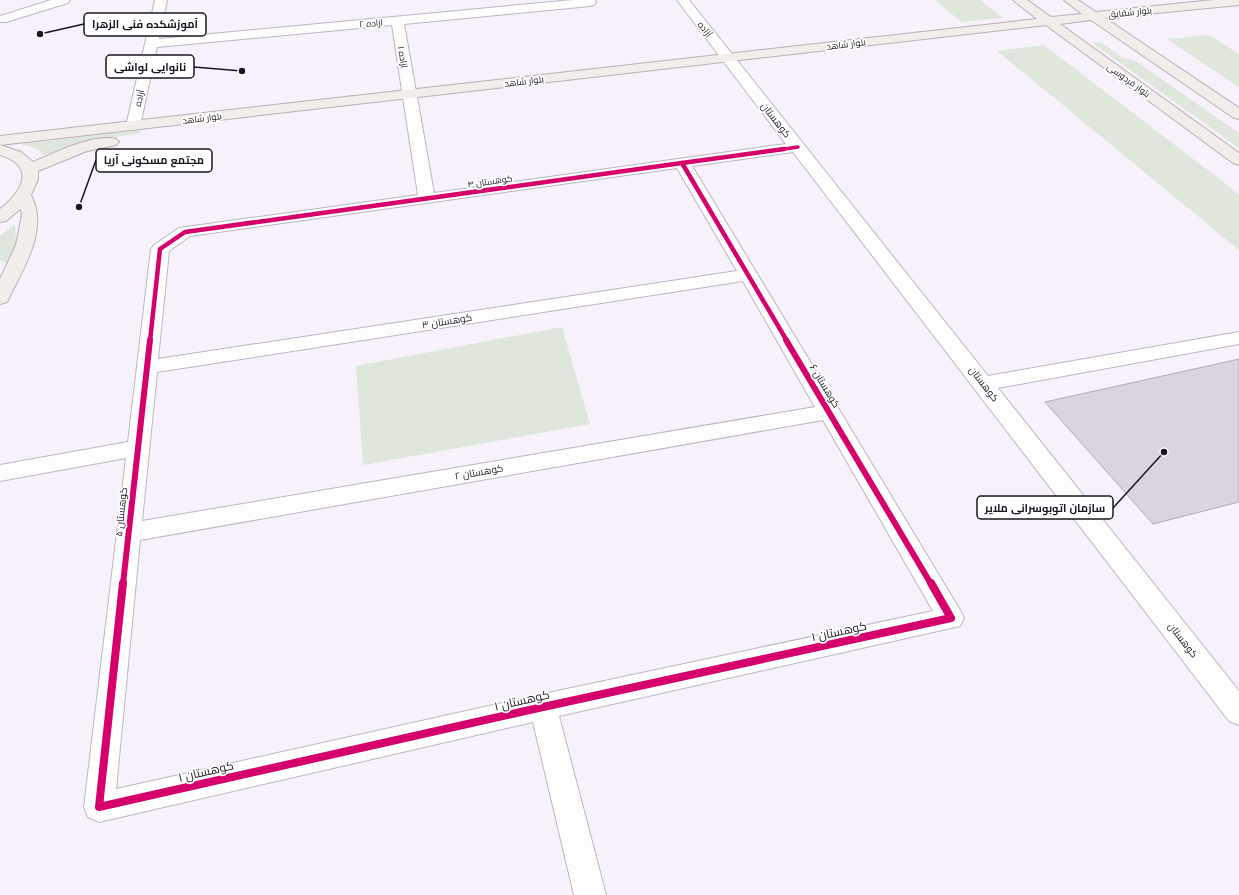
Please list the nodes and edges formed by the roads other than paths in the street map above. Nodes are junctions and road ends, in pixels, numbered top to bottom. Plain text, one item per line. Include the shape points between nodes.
1 (64, 0) edge
2 (161, 0) edge
3 (684, 0) edge
4 (1019, 0) edge
5 (1070, 0) edge
6 (589, 1) edge
7 (1239, 1) edge
8 (2, 19) dead end
9 (397, 20) junction
10 (1048, 21) junction
11 (1093, 22) junction
12 (1132, 25) dead end
13 (1109, 27) junction
14 (1078, 30) dead end
15 (1063, 32) junction
16 (151, 44) junction
17 (731, 63) junction
18 (411, 100) junction
19 (1239, 115) edge
20 (133, 126) junction
21 (0, 141) edge
22 (798, 147) junction
23 (0, 150) edge
24 (1239, 160) edge
25 (682, 163) junction
26 (30, 169) junction
27 (24, 196) junction
28 (427, 198) junction
29 (0, 217) edge
30 (185, 232) joint
31 (747, 275) junction
32 (0, 298) edge
33 (1239, 338) edge
34 (147, 367) junction
35 (983, 384) junction
36 (829, 412) junction
37 (138, 448) junction
38 (0, 473) edge
39 (129, 533) junction
40 (951, 618) joint
41 (543, 707) junction
42 (1239, 712) edge
43 (99, 807) joint
44 (590, 895) edge

1 - 8 street
2 - 16 street, آزاده
3 - 17 street, آزاده
4 - 10 main road, بلوار فردوسی
5 - 11 main road
6 - 9 street, ازاده ۲
7 - 11 main road, بلوار شقایق
9 - 16 street, ازاده ۲
9 - 18 street, ازاده ۱
10 - 11 main road, بلوار شقایق
10 - 15 main road, بلوار فردوسی
10 - 17 main road, بلوار شاهد
11 - 13 main road
12 - 13 main road, بلوار شقایق
13 - 19 main road
14 - 15 main road, بلوار شاهد
15 - 17 main road, بلوار شاهد
15 - 24 main road, بلوار فردوسی
16 - 20 street, آزاده
17 - 18 main road, بلوار شاهد
17 - 22 street, کوهستان
18 - 20 main road, بلوار شاهد
18 - 26 main road, بلوار شاهد via 130,138 83,147
18 - 28 street, ازاده ۱
20 - 21 main road, بلوار شاهد
22 - 25 street, کوهستان ۴
22 - 35 street, کوهستان
23 - 26 main road via 23,159
25 - 28 street, کوهستان ۴
25 - 31 street, کوهستان ۶
26 - 27 main road via 31,182
27 - 29 main road
27 - 32 main road via 30,214 25,245
28 - 30 street, کوهستان ۴
30 - 34 street, کوهستان ۵ via 160,249
31 - 34 street, کوهستان ۳
31 - 36 street, کوهستان ۶
33 - 35 street
34 - 37 street, کوهستان ۵
35 - 42 street, کوهستان
36 - 39 street, کوهستان ۲
36 - 40 street, کوهستان ۶
37 - 38 street
37 - 39 street, کوهستان ۵
39 - 43 street, کوهستان ۵
40 - 41 street, کوهستان ۱
41 - 43 street, کوهستان ۱
41 - 44 street

